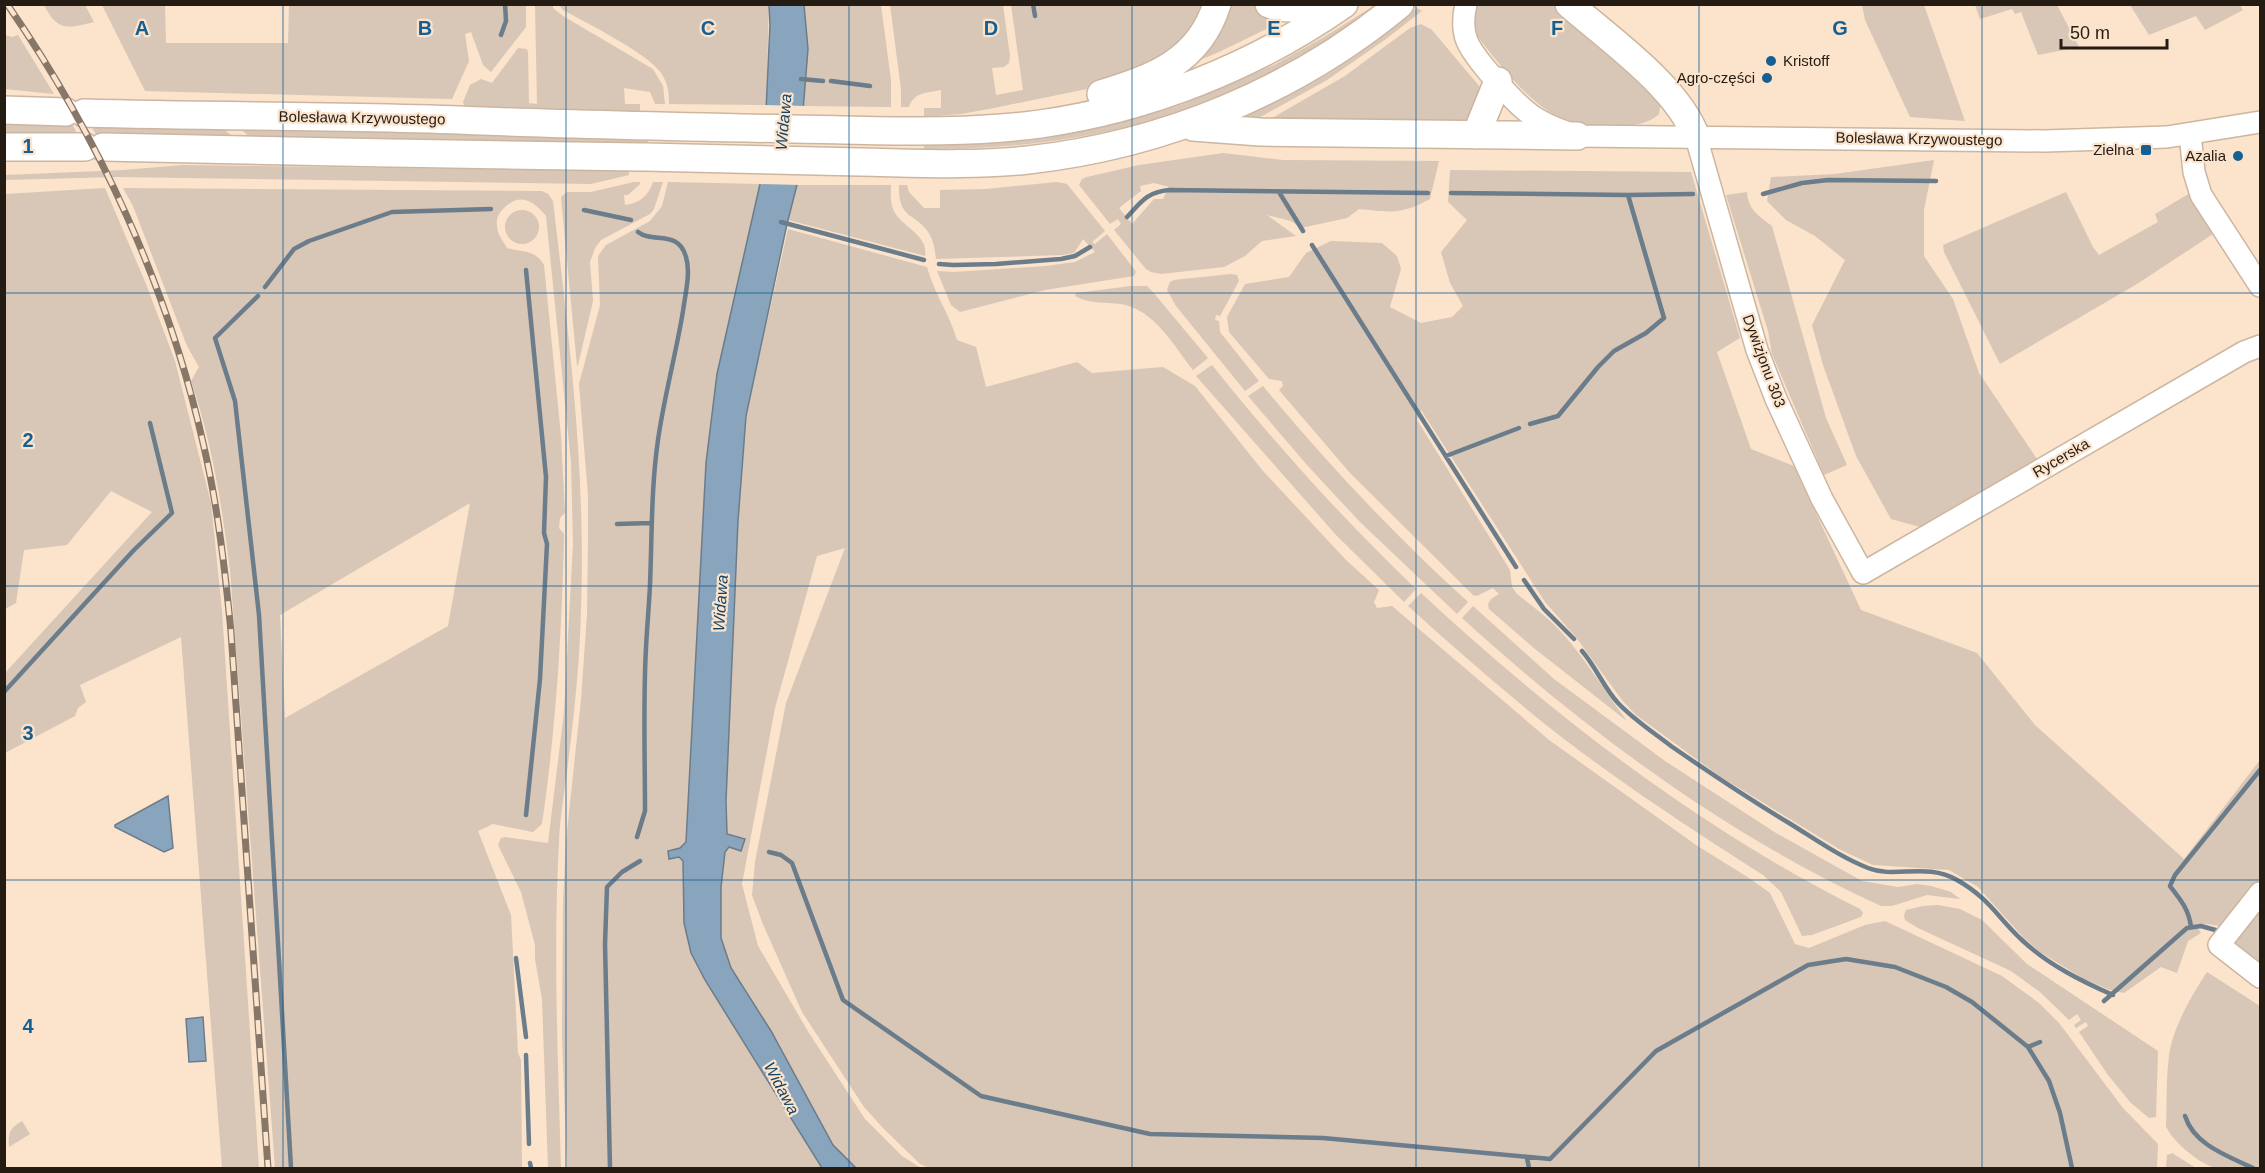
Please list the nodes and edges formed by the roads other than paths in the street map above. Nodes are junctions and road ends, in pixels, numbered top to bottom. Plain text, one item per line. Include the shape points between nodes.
1 (1217, 4) edge
2 (1269, 4) edge
3 (1308, 4) edge
4 (1344, 4) edge
5 (1400, 4) edge
6 (1466, 4) edge
7 (1569, 4) edge
8 (1498, 81) junction
9 (1673, 99) junction
10 (7, 110) edge
11 (2260, 122) edge
12 (1177, 127) junction
13 (927, 131) junction
14 (2190, 134) junction
15 (1476, 135) junction
16 (1577, 136) junction
17 (1656, 136) junction
18 (1696, 137) junction
19 (6, 148) edge
20 (2260, 286) edge
21 (2260, 346) edge
22 (1863, 573) joint
23 (2260, 892) edge
24 (2260, 976) edge

1 - 13 main road via 1191,49 1153,77 1067,104
2 - 3 main road via 1286,9
4 - 13 main road via 1256,56 1174,92 1042,124
5 - 12 main road via 1347,45 1292,78
6 - 8 street via 1463,25 1467,42
7 - 9 main road
8 - 15 main road
8 - 16 street via 1536,118
9 - 17 street via 1673,117
9 - 18 main road
10 - 13 main road, Bolesława Krzywoustego
11 - 14 street, Bolesława Krzywoustego
12 - 15 main road
12 - 19 main road via 1053,157 990,163
14 - 18 street, Bolesława Krzywoustego via 2045,141
14 - 20 street via 2200,195
15 - 16 main road
16 - 17 street, Bolesława Krzywoustego
17 - 18 street, Bolesława Krzywoustego
18 - 22 street, Dywizjonu 303 via 1757,350 1822,499
21 - 22 street, Rycerska via 2244,351
23 - 24 street via 2219,945

